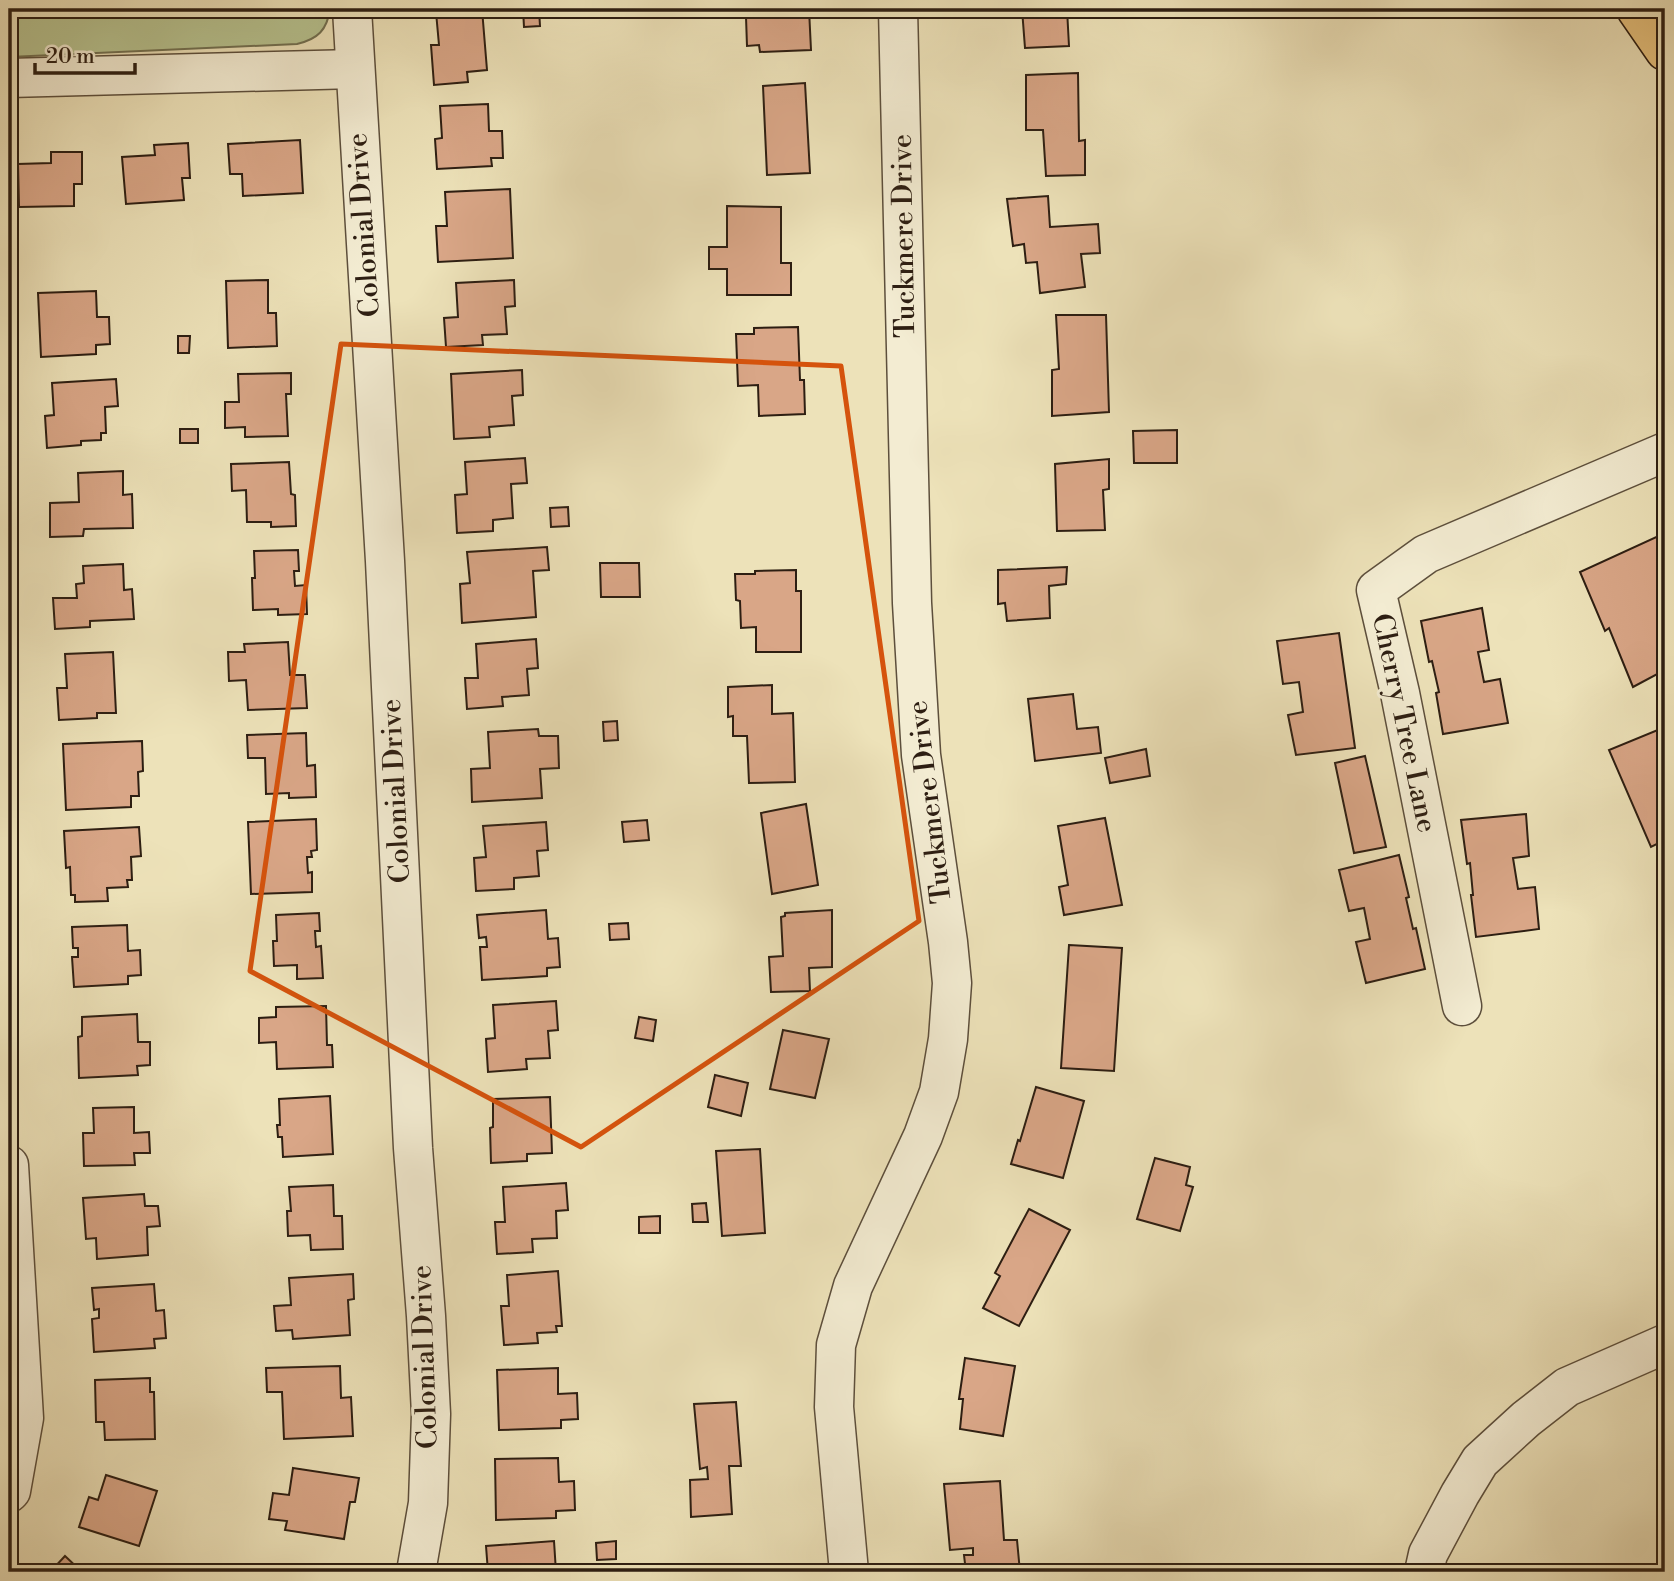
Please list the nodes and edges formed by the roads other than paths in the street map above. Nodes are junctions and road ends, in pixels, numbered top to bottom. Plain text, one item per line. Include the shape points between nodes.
1 (352, 9) edge
2 (898, 9) edge
3 (1636, 9) edge
4 (1665, 51) edge
5 (355, 68) junction
6 (9, 78) edge
7 (1665, 452) edge
8 (1462, 1006) dead end
9 (9, 1165) edge
10 (1665, 1344) edge
11 (9, 1493) edge
12 (416, 1572) edge
13 (849, 1572) edge
14 (1424, 1572) edge

1 - 5 street, Colonial Drive
2 - 13 street, Tuckmere Drive via 912,603 921,755 951,983 939,1092 853,1286 836,1345 834,1407
3 - 4 main road
5 - 6 street
5 - 12 street, Colonial Drive via 431,1414 428,1503
7 - 8 street, Cherry Tree Lane via 1426,554 1376,590 1401,693
9 - 11 street via 24,1418
10 - 14 street via 1567,1387 1480,1461 1428,1554

